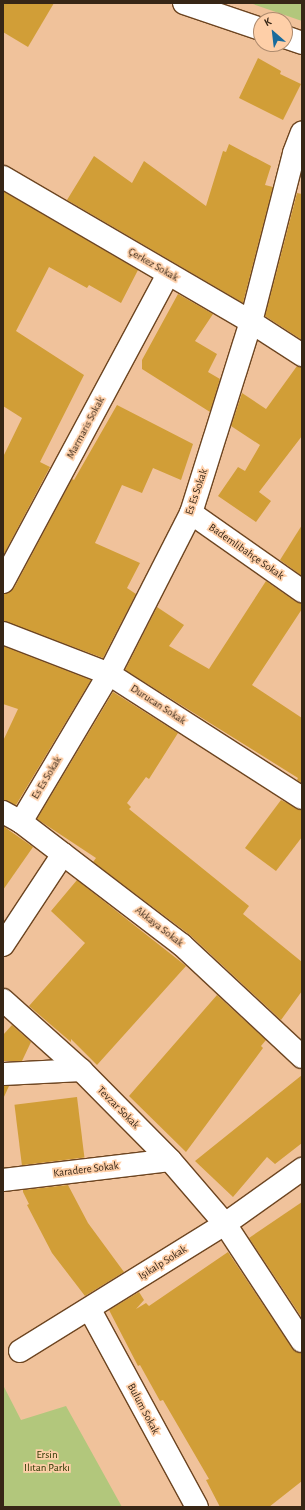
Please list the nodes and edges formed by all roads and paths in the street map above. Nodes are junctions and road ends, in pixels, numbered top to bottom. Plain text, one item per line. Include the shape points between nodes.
1 (184, 3) edge
2 (253, 26) edge
3 (302, 132) edge
4 (298, 155) edge
5 (3, 177) edge
6 (168, 274) junction
7 (252, 322) junction
8 (302, 355) edge
9 (191, 513) junction
10 (3, 582) edge
11 (302, 591) edge
12 (3, 633) edge
13 (109, 674) junction
14 (302, 798) edge
15 (12, 817) edge
16 (63, 854) junction
17 (3, 945) edge
18 (3, 1000) edge
19 (302, 1057) edge
20 (81, 1070) junction
21 (3, 1074) edge
22 (170, 1160) junction
23 (302, 1169) edge
24 (3, 1180) edge
25 (225, 1224) junction
26 (90, 1310) junction
27 (302, 1341) edge
28 (20, 1352) dead end
29 (197, 1507) edge

1 - 2 street
3 - 4 street, Es Es Sokak
4 - 7 street, Es Es Sokak
5 - 6 street, Çerkez Sokak
6 - 7 street, Çerkez Sokak
6 - 10 street, Marmaris Sokak
7 - 8 street, Çerkez Sokak
7 - 9 street, Es Es Sokak
9 - 11 street, Bademlibahçe Sokak
9 - 13 street, Es Es Sokak
12 - 13 street, Durucan Sokak
13 - 14 street, Durucan Sokak
13 - 15 street, Es Es Sokak
15 - 16 street, Akkaya Sokak
16 - 17 street
16 - 19 street, Akkaya Sokak via 182,944
18 - 20 street, Tevzar Sokak
20 - 21 street
20 - 22 street, Tevzar Sokak
22 - 24 street, Karadere Sokak
22 - 25 street, Tevzar Sokak
23 - 25 street, Işıkalp Sokak
25 - 26 street, Işıkalp Sokak
25 - 27 street, Tevzar Sokak
26 - 28 street, Işıkalp Sokak
26 - 29 street, Bulum Sokak

